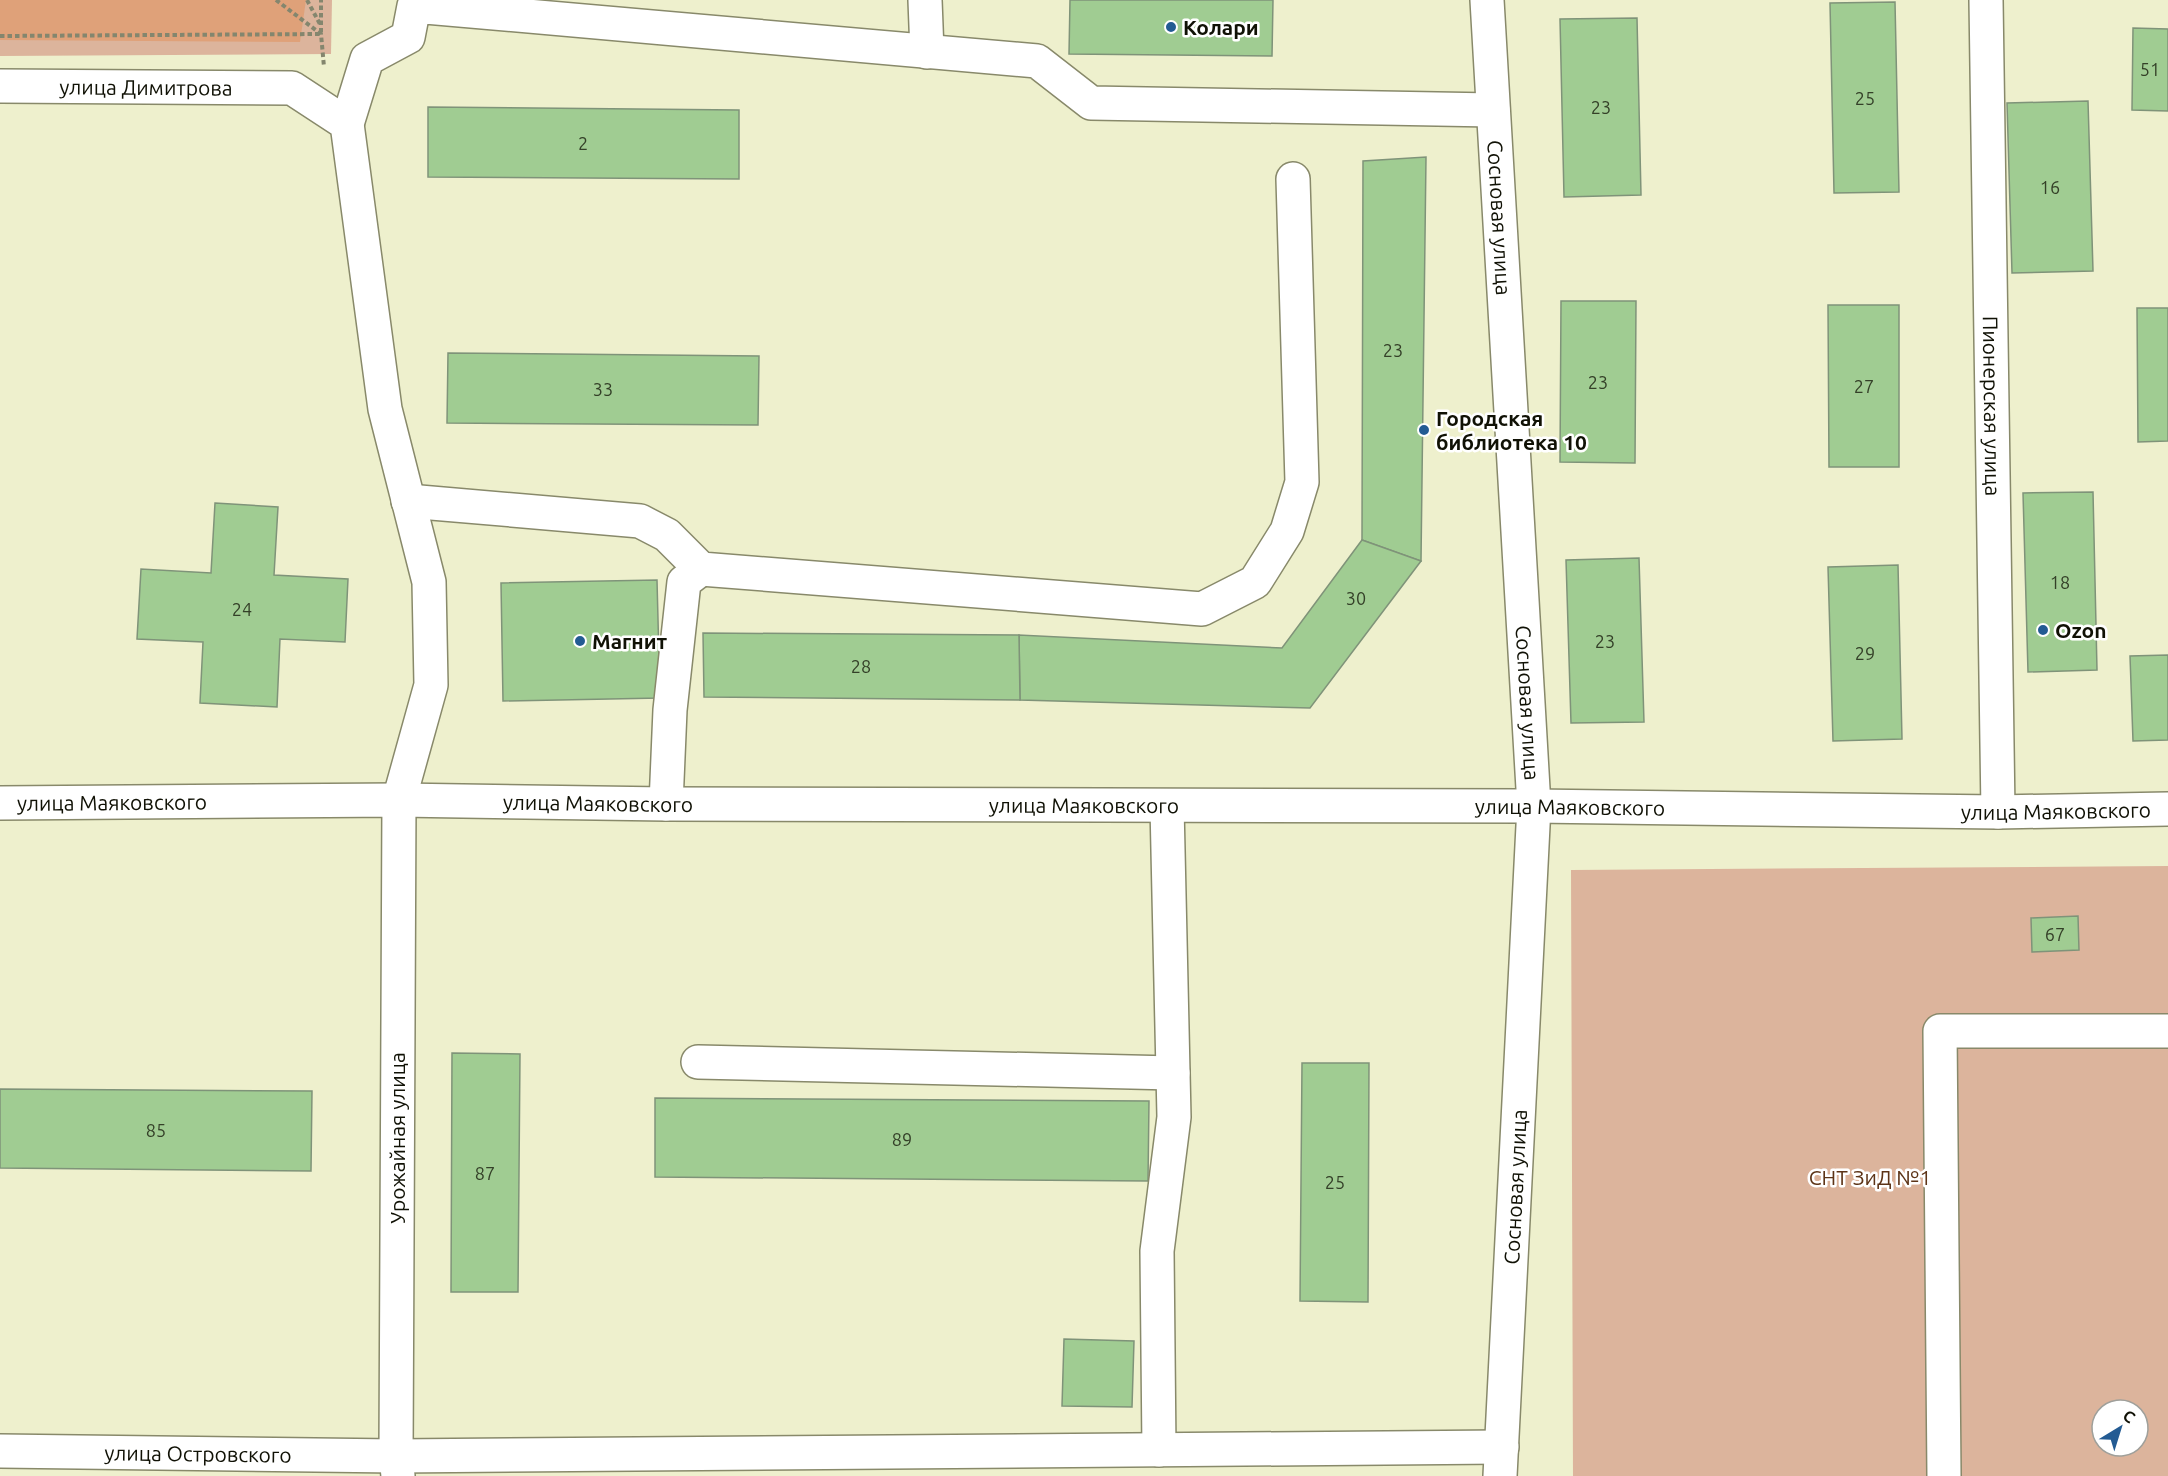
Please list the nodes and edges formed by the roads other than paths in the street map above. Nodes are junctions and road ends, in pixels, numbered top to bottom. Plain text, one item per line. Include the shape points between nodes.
1 (925, 0) edge
2 (1487, 0) edge
3 (1986, 0) edge
4 (927, 52) junction
5 (0, 86) edge
6 (1493, 110) junction
7 (337, 118) junction
8 (1293, 178) dead end
9 (408, 501) junction
10 (702, 569) junction
11 (399, 800) junction
12 (0, 803) edge
13 (666, 804) junction
14 (1167, 806) junction
15 (1534, 806) junction
16 (2168, 809) edge
17 (1998, 812) junction
18 (2168, 1031) edge
19 (698, 1062) dead end
20 (1173, 1073) junction
21 (1159, 1450) junction
22 (0, 1451) edge
23 (1501, 1462) edge
24 (397, 1466) edge
25 (1944, 1476) edge

1 - 4 street
2 - 6 street, Сосновая улица
3 - 17 street, Пионерская улица
4 - 6 street via 1037,61 1091,103
4 - 7 street via 414,6 408,38 367,59
5 - 7 street, улица Димитрова via 292,88
6 - 15 street, Сосновая улица
7 - 9 street, Урожайная улица via 385,409
8 - 10 street via 1302,482 1287,531 1255,582 1202,609
9 - 10 street via 640,521 667,535
9 - 11 street, Урожайная улица via 429,582 431,685
10 - 13 street via 684,582 669,710
11 - 12 street, улица Маяковского
11 - 13 street, улица Маяковского
11 - 24 street, Урожайная улица
13 - 14 street, улица Маяковского
14 - 15 street, улица Маяковского
14 - 20 street
15 - 17 street, улица Маяковского
15 - 23 street, Сосновая улица
16 - 17 street, улица Маяковского
18 - 25 street via 1940,1031
19 - 20 street
20 - 21 street via 1173,1117 1157,1251
21 - 23 street, улица Островского
21 - 24 street, улица Островского
22 - 24 street, улица Островского

